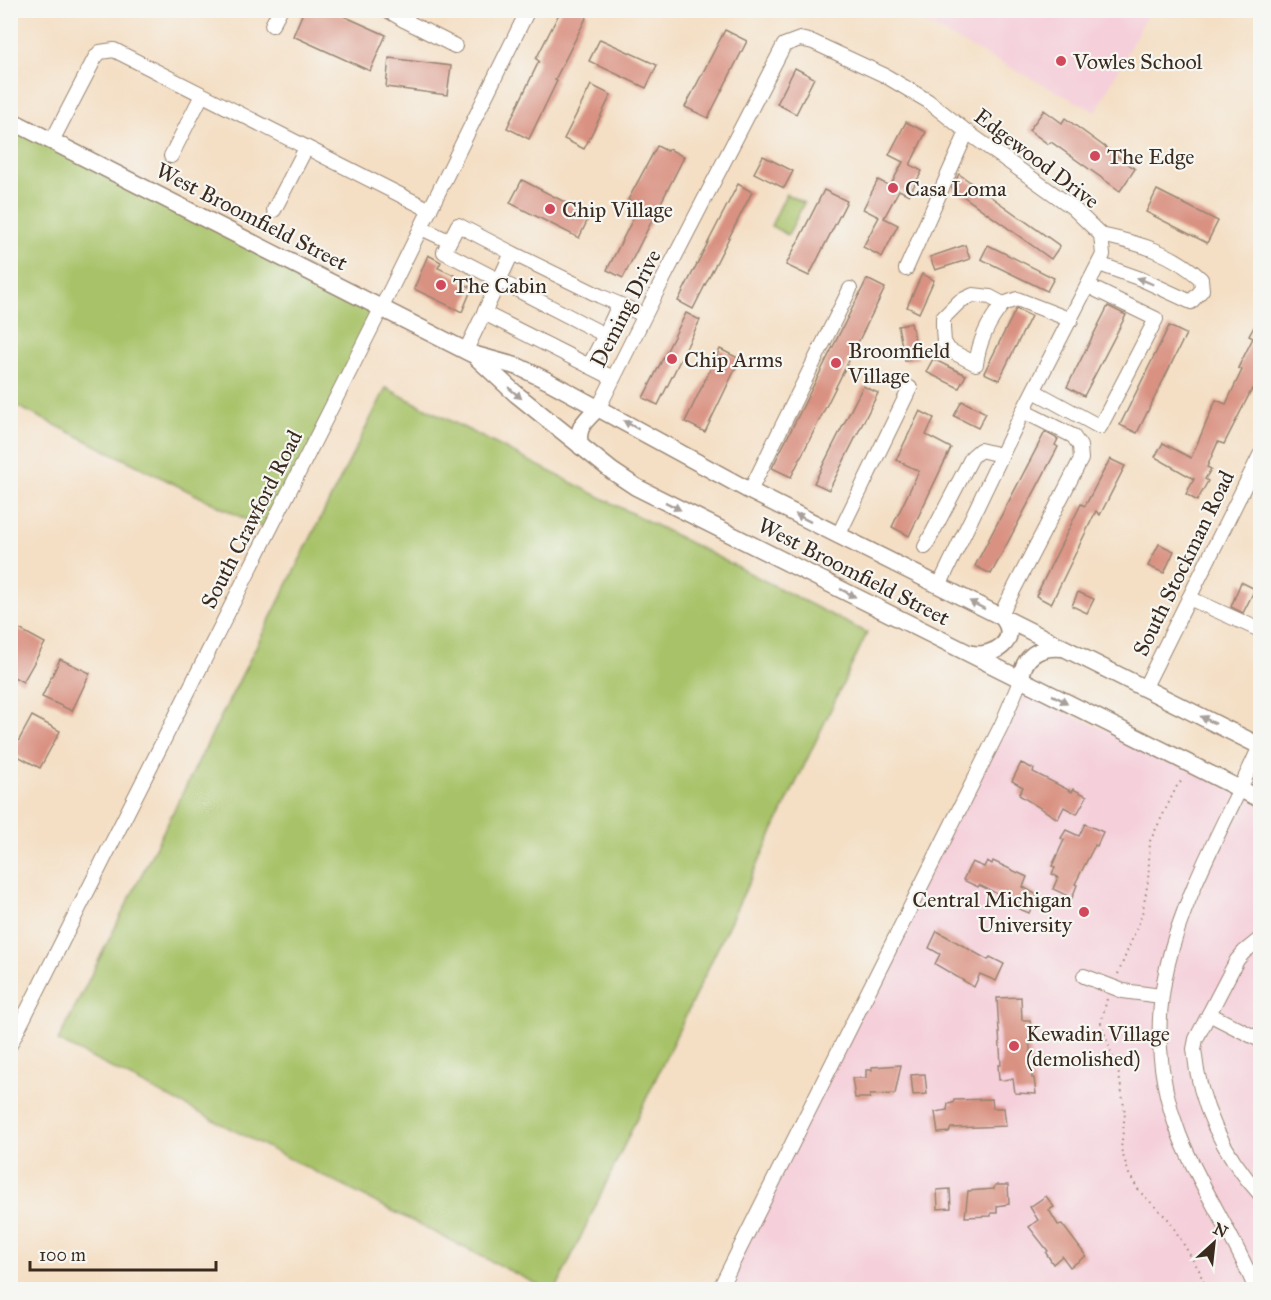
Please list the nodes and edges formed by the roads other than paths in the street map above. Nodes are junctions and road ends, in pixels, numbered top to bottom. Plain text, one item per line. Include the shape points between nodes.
1 (280, 10) edge
2 (387, 10) edge
3 (528, 10) edge
4 (407, 15) edge
5 (272, 25) dead end
6 (455, 46) dead end
7 (202, 95) junction
8 (10, 120) edge
9 (739, 132) joint
10 (968, 132) junction
11 (52, 141) junction
12 (306, 148) junction
13 (171, 156) dead end
14 (274, 210) dead end
15 (430, 210) junction
16 (421, 228) junction
17 (1101, 235) junction
18 (449, 241) junction
19 (512, 253) junction
20 (1099, 264) junction
21 (906, 269) dead end
22 (499, 280) junction
23 (1088, 286) junction
24 (850, 289) dead end
25 (1003, 304) junction
26 (620, 305) junction
27 (382, 307) junction
28 (483, 313) junction
29 (644, 315) junction
30 (1071, 320) junction
31 (605, 335) junction
32 (469, 352) junction
33 (589, 366) junction
34 (613, 378) junction
35 (910, 388) dead end
36 (1034, 392) junction
37 (599, 407) junction
38 (1023, 411) junction
39 (581, 447) junction
40 (1001, 455) junction
41 (1260, 455) edge
42 (750, 491) junction
43 (838, 536) junction
44 (925, 547) dead end
45 (939, 586) junction
46 (1189, 598) junction
47 (1001, 617) junction
48 (1260, 630) edge
49 (1062, 648) junction
50 (968, 653) junction
51 (1021, 679) junction
52 (1144, 689) junction
53 (1260, 746) edge
54 (1241, 790) junction
55 (1260, 799) edge
56 (1260, 939) edge
57 (1084, 976) dead end
58 (1161, 996) junction
59 (1209, 1014) junction
60 (1260, 1040) edge
61 (10, 1045) edge
62 (1260, 1194) edge
63 (719, 1290) edge
64 (1256, 1290) edge

1 - 5 street
2 - 4 street
3 - 15 street, South Crawford Road
4 - 6 street
7 - 11 street via 118,51 105,50 95,58
7 - 12 street
7 - 13 street
8 - 11 main road, West Broomfield Street
9 - 10 street, Edgewood Drive via 784,45 800,39 884,75 928,101
9 - 29 street, Deming Drive
10 - 17 street, Edgewood Drive via 1072,207
10 - 21 street
11 - 27 main road, West Broomfield Street
12 - 14 street
12 - 15 street
15 - 16 street, South Crawford Road
16 - 18 street
16 - 27 street, South Crawford Road
17 - 20 street, Edgewood Drive via 1103,255
17 -> 20 street via 1163,253 1201,279 1202,291 1191,302
18 - 19 street via 458,225
18 - 22 street via 444,252
19 - 22 street
19 - 26 street
20 - 23 street, Edgewood Drive
22 - 28 street
22 - 31 street
23 - 30 street, Edgewood Drive
23 - 36 street via 1156,319 1100,427
24 - 42 street
25 - 25 street via 978,346 976,364 949,350 944,342 943,318 960,301 973,295
25 - 30 street via 1017,299
26 - 29 street
26 - 31 street
27 - 32 main road, West Broomfield Street
27 - 61 street, South Crawford Road
28 - 32 street
28 - 33 street
29 - 34 street, Deming Drive
30 - 36 street, Edgewood Drive
31 - 33 street
32 - 37 main road, West Broomfield Street via 530,372
32 -> 39 main road, West Broomfield Street
33 - 34 street
34 - 37 street, Deming Drive
35 - 43 street
36 - 38 street, Edgewood Drive
37 - 39 main road via 580,428
42 -> 37 main road, West Broomfield Street
38 - 40 street, Edgewood Drive
38 - 47 street via 1073,436 1080,446 1080,459
39 -> 50 main road, West Broomfield Street via 636,487
40 - 44 street via 980,450 972,457
40 - 45 street, Edgewood Drive
41 - 46 street, South Stockman Road
43 -> 42 main road, West Broomfield Street
43 - 45 main road, West Broomfield Street
47 -> 45 main road, West Broomfield Street
46 - 48 street
46 - 52 street, South Stockman Road
47 - 49 main road, West Broomfield Street
47 - 50 main road via 1009,635 1000,648 983,654
49 - 51 main road via 1036,651 1026,663
49 - 52 main road, West Broomfield Street
50 - 51 main road, West Broomfield Street
51 -> 54 main road, West Broomfield Street
51 - 63 street via 1008,727
53 -> 52 main road, West Broomfield Street
53 - 54 street
54 - 55 main road, West Broomfield Street
54 - 58 street via 1186,904
56 - 59 street via 1237,960
57 - 58 street via 1113,988
58 - 64 street via 1162,1062 1174,1118
59 - 60 street
59 - 62 street via 1194,1049 1207,1107 1224,1148

